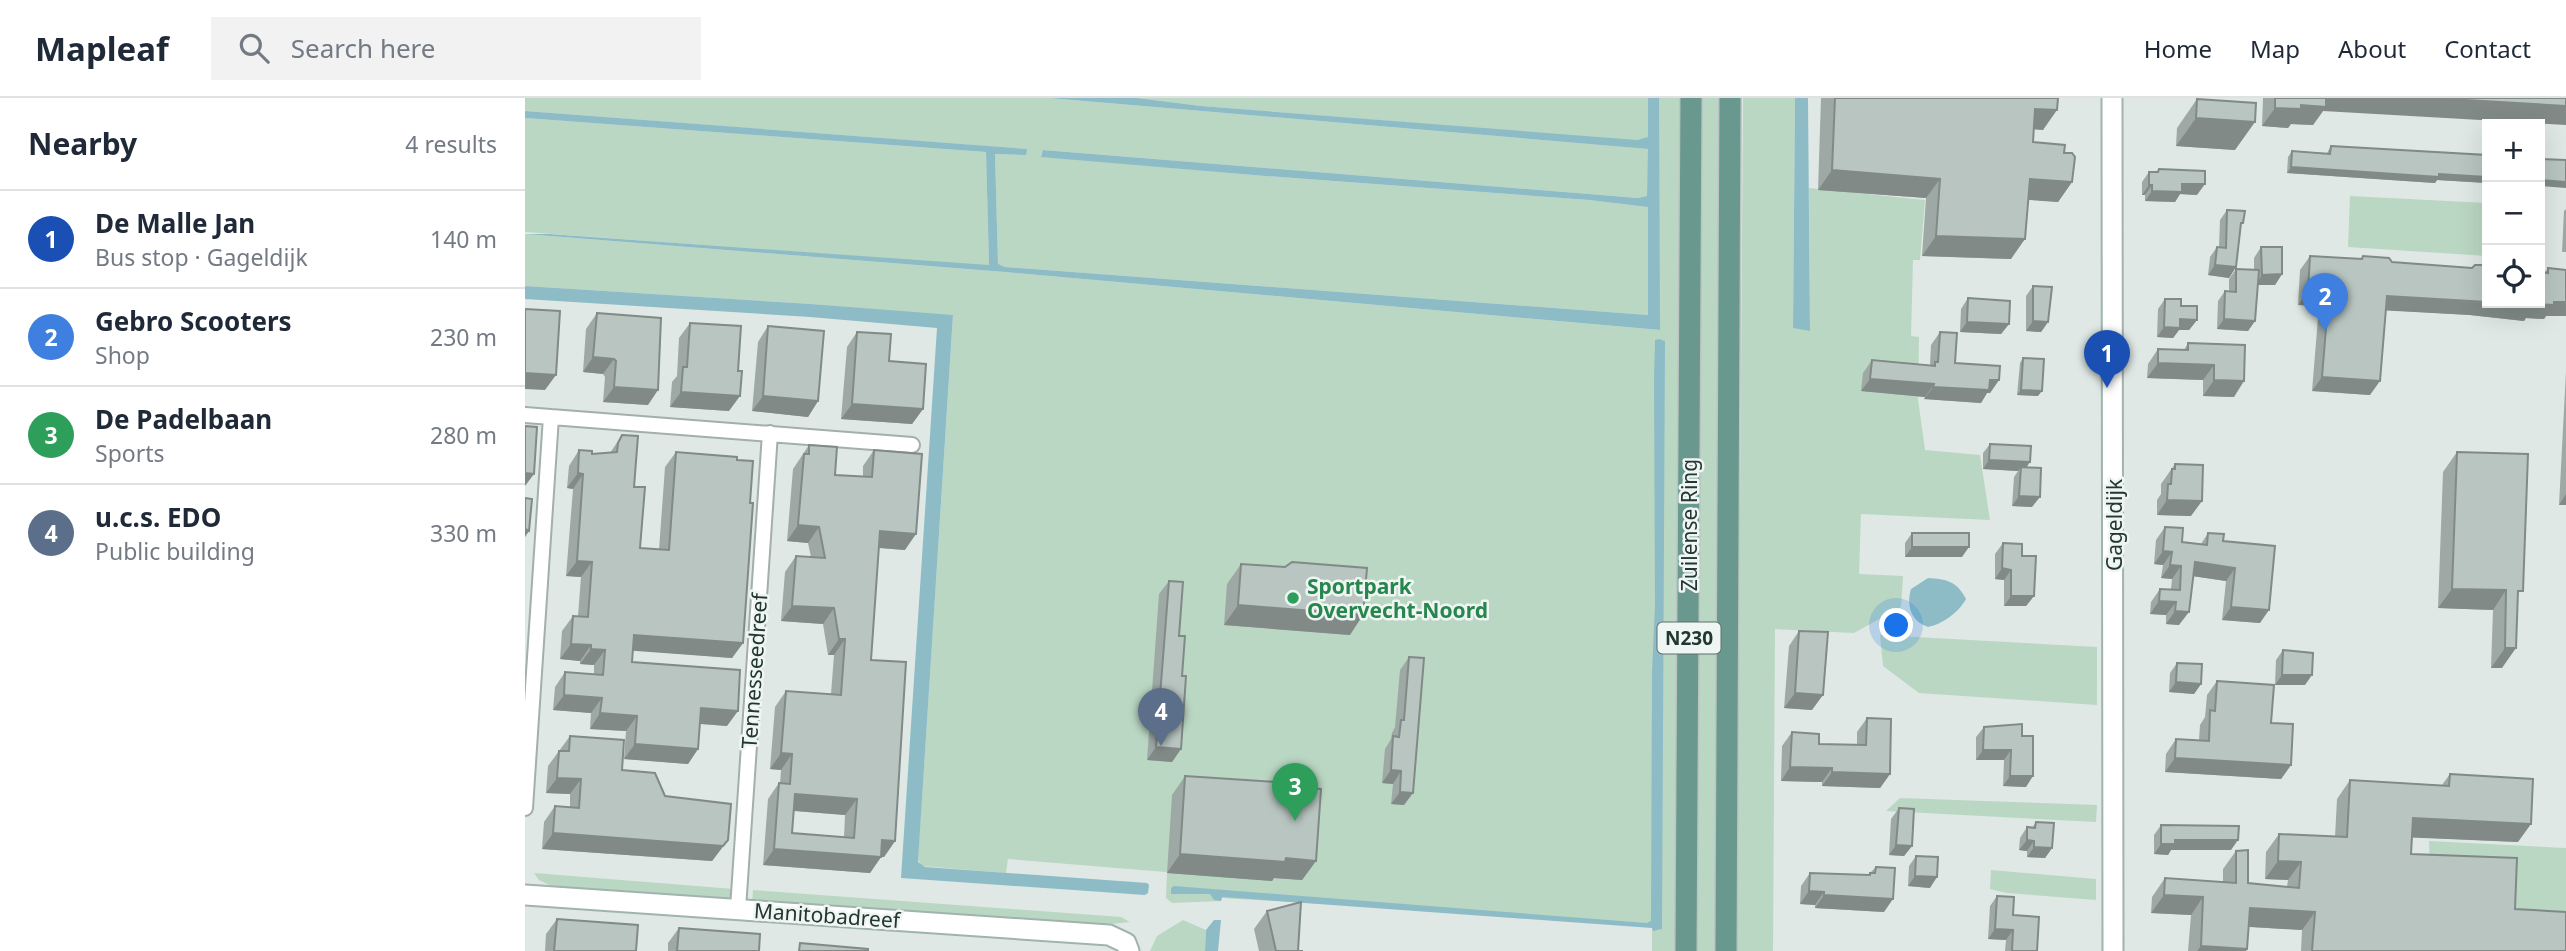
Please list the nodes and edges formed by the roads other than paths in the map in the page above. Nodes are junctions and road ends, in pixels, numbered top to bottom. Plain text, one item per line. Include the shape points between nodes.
1 (1691, 98) edge
2 (1730, 98) edge
3 (2112, 98) edge
4 (525, 415) edge
5 (551, 417) junction
6 (770, 433) junction
7 (912, 445) dead end
8 (525, 808) edge
9 (525, 895) edge
10 (738, 909) junction
11 (1128, 947) edge
12 (1686, 951) edge
13 (1726, 951) edge
14 (2113, 951) edge

1 - 12 main road, Zuilense Ring / N230
2 - 13 main road, Zuilense Ring / N230
3 - 14 street, Gageldijk
4 - 5 street
5 - 6 street
5 - 8 street
6 - 7 street
6 - 10 street, Tennesseedreef
9 - 10 street, Manitobadreef
10 - 11 street, Manitobadreef via 1109,935 1119,937

